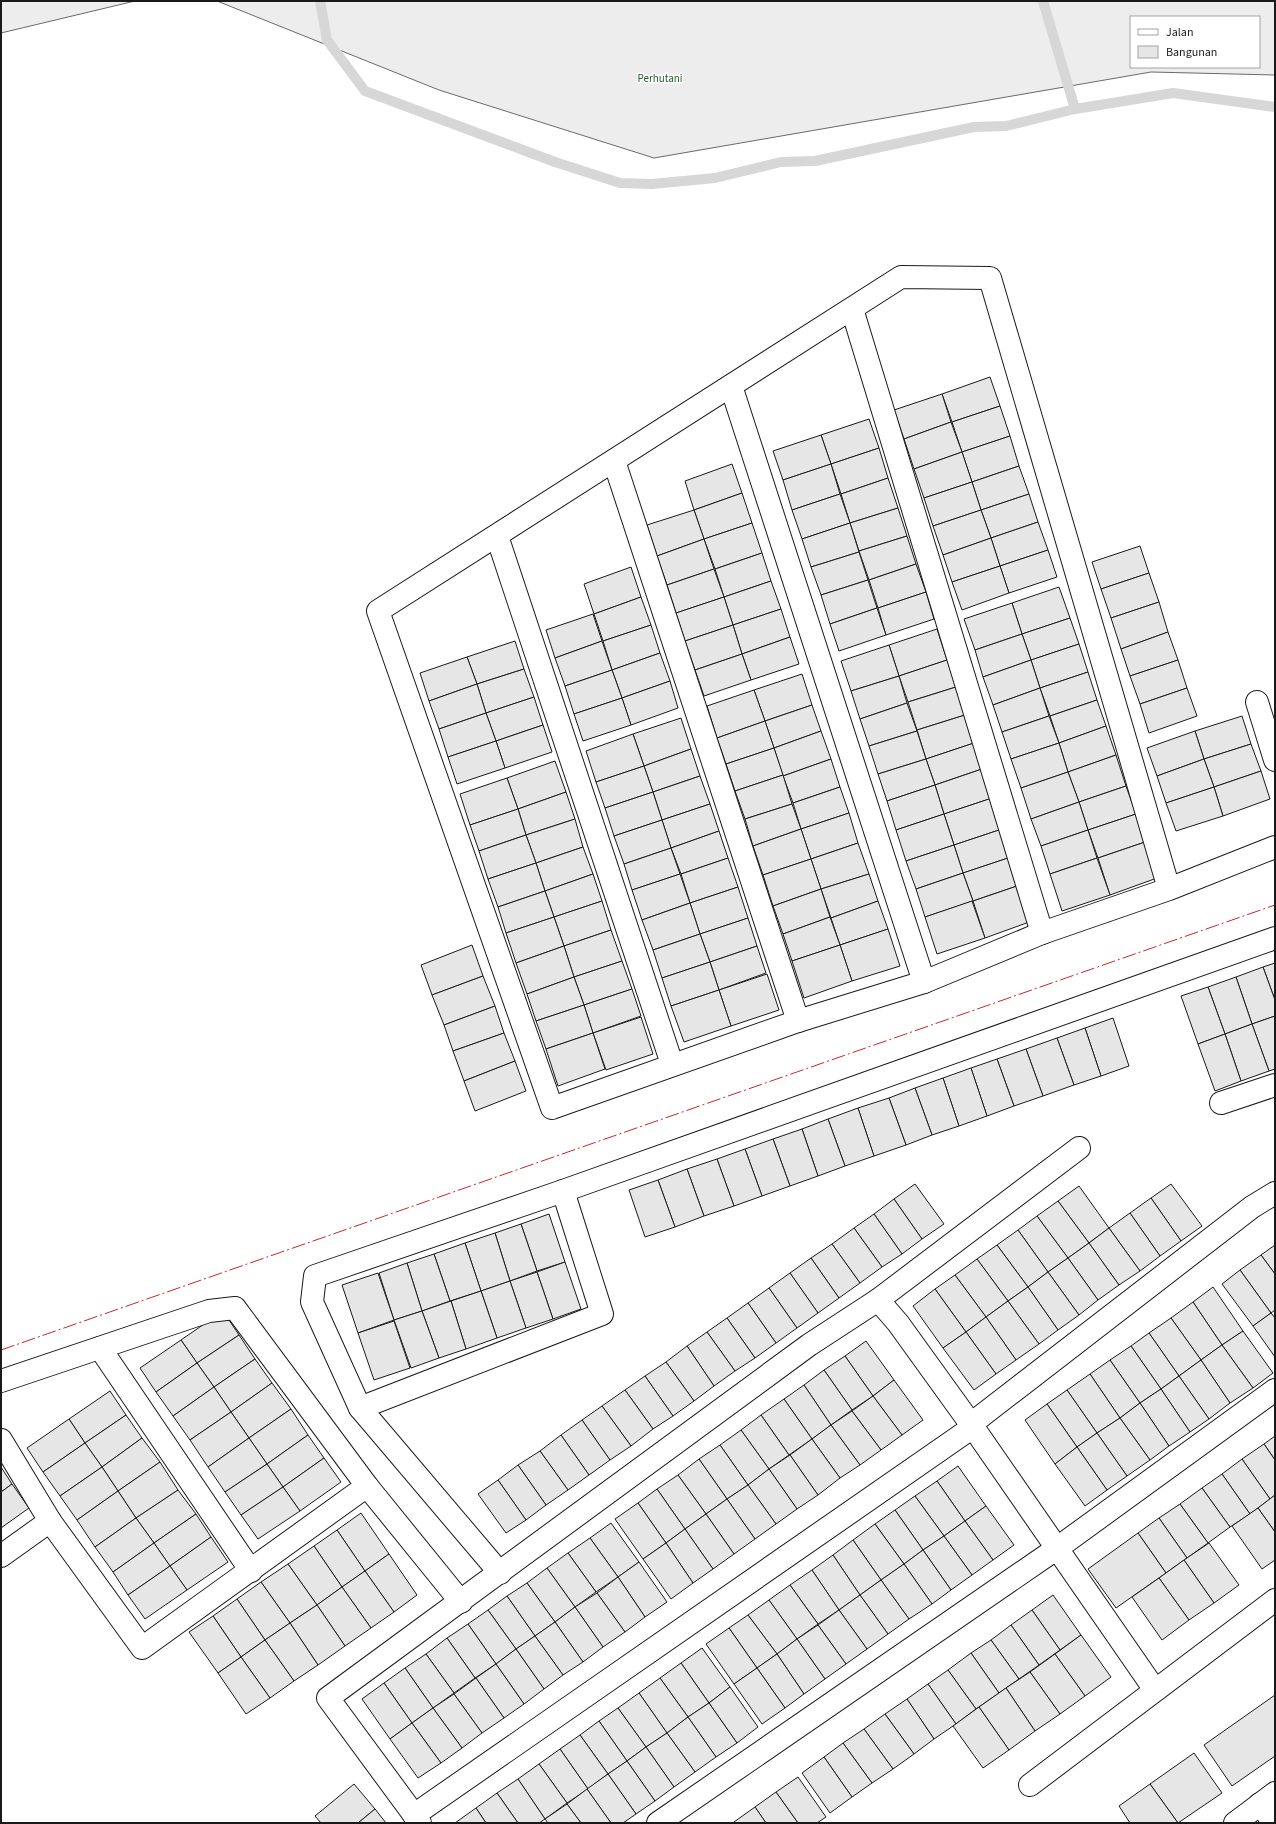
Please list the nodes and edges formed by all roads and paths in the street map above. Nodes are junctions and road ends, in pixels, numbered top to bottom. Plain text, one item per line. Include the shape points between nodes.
1 (852, 309) junction
2 (731, 386) junction
3 (614, 461) junction
4 (497, 536) junction
5 (1257, 702) dead end
6 (1275, 760) edge
7 (1275, 846) edge
8 (1169, 889) junction
9 (1042, 933) junction
10 (1275, 938) edge
11 (924, 982) junction
12 (798, 1022) junction
13 (672, 1064) junction
14 (1275, 1085) edge
15 (1221, 1103) dead end
16 (1078, 1148) dead end
17 (563, 1191) junction
18 (1275, 1193) edge
19 (878, 1300) junction
20 (100, 1348) junction
21 (1, 1381) edge
22 (1275, 1390) edge
23 (360, 1408) junction
24 (972, 1425) junction
25 (1, 1440) edge
26 (367, 1486) junction
27 (50, 1521) junction
28 (1056, 1549) junction
29 (1, 1556) edge
30 (251, 1571) junction
31 (500, 1573) junction
32 (1275, 1600) edge
33 (461, 1602) junction
34 (1155, 1690) junction
35 (1030, 1785) dead end
36 (1268, 1799) edge
37 (417, 1819) edge
38 (658, 1823) edge
39 (1235, 1823) edge
40 (1274, 1823) edge

1 - 2 street
1 - 8 street via 901,277 990,278
1 - 9 street
2 - 3 street
2 - 11 street
3 - 4 street
3 - 12 street
4 - 13 street
4 - 13 street via 378,611 552,1108
5 - 6 street
7 - 8 street
8 - 9 street
9 - 11 street
10 - 17 street
11 - 12 street
12 - 13 street
14 - 15 street
16 - 19 street
17 - 23 street via 602,1314
17 - 23 street via 315,1276 312,1302
18 - 24 street via 1252,1207
19 - 24 street via 898,1323
19 - 31 street via 809,1345
20 - 21 street
20 - 26 street via 209,1311 235,1308
20 - 30 street
22 - 28 street
23 - 31 street
24 - 28 street
24 - 37 street
25 - 27 street
26 - 30 street
26 - 33 street
27 - 29 street
27 - 30 street via 142,1648
28 - 34 street
28 - 38 street
31 - 33 street
32 - 34 street
33 - 37 street via 328,1698
34 - 35 street
36 - 39 street
36 - 40 street

